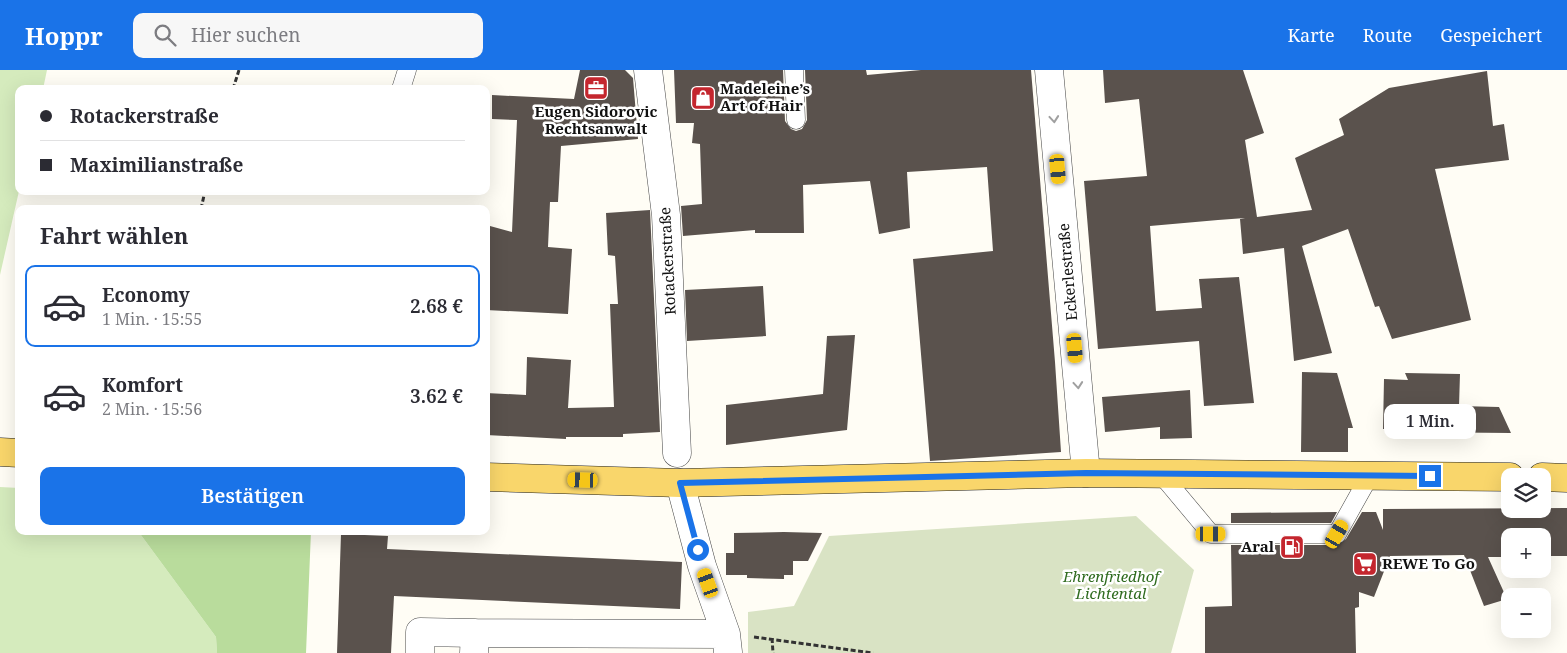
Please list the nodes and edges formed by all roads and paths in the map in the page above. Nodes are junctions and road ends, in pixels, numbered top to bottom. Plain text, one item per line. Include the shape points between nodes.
1 (239, 70) edge
2 (406, 70) edge
3 (648, 70) edge
4 (794, 70) edge
5 (1050, 70) edge
6 (234, 85) edge
7 (402, 85) edge
8 (796, 120) dead end
9 (0, 452) edge
10 (15, 453) edge
11 (677, 454) dead end
12 (1086, 473) junction
13 (1160, 474) junction
14 (1370, 474) junction
15 (490, 477) edge
16 (1501, 477) edge
17 (1551, 477) edge
18 (1567, 478) edge
19 (680, 483) junction
20 (772, 638) junction
21 (474, 643) edge
22 (727, 644) edge
23 (420, 653) edge
24 (773, 653) edge
25 (873, 653) edge

1 - 6 path
2 - 7 lane
3 - 11 street, Rotackerstraße via 666,215
4 - 8 lane
5 -> 12 street, Eckerlestraße
9 - 10 main road
12 - 13 main road
12 - 19 main road
13 - 14 main road
13 - 14 lane via 1211,534 1337,534
14 - 16 main road
15 - 19 main road
17 - 18 main road
19 - 22 street
20 - 22 path
20 - 24 path
20 - 25 path
21 - 22 street
21 - 23 street via 420,632

